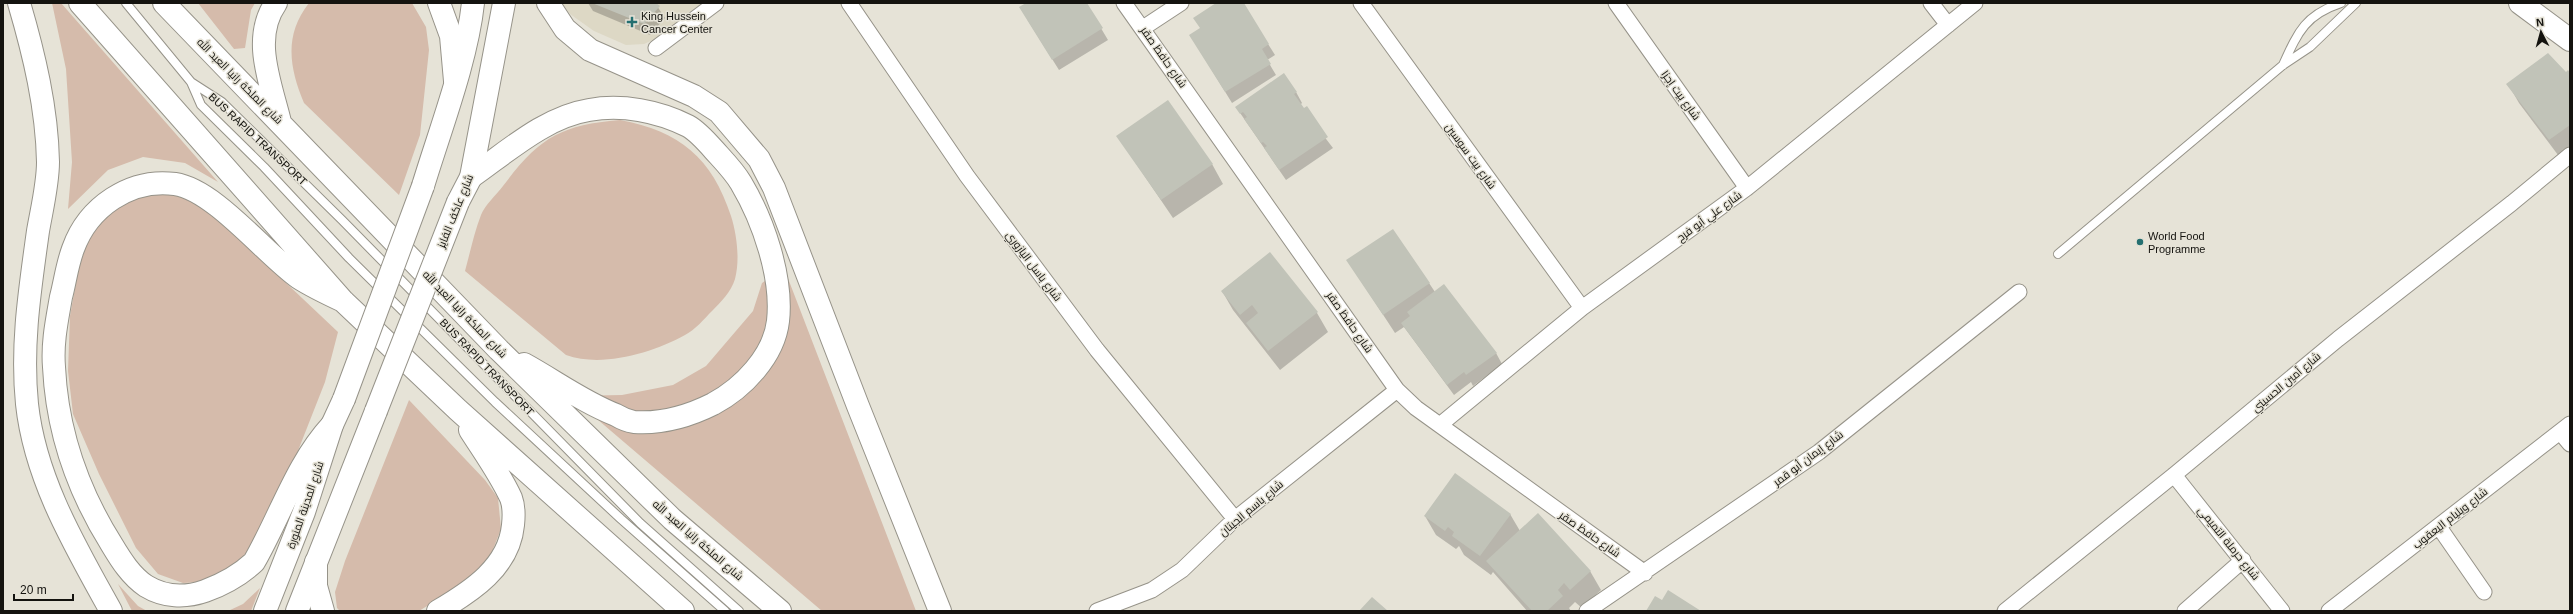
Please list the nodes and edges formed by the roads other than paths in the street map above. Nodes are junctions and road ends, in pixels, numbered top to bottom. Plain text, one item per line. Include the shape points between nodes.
1 (19, 3) edge
2 (80, 3) edge
3 (126, 3) edge
4 (164, 3) edge
5 (276, 3) edge
6 (439, 3) edge
7 (473, 3) edge
8 (504, 3) edge
9 (548, 3) edge
10 (716, 3) edge
11 (849, 3) edge
12 (1124, 3) edge
13 (1181, 3) edge
14 (1361, 3) edge
15 (1616, 3) edge
16 (1931, 3) edge
17 (1975, 3) edge
18 (2341, 3) edge
19 (2356, 3) edge
20 (2520, 3) edge
21 (1948, 25) junction
22 (1143, 28) junction
23 (2570, 40) edge
24 (656, 48) dead end
25 (2283, 65) junction
26 (455, 81) junction
27 (191, 82) junction
28 (280, 122) junction
29 (2570, 154) edge
30 (471, 177) junction
31 (1747, 188) junction
32 (2058, 254) dead end
33 (2019, 292) dead end
34 (343, 301) junction
35 (1582, 308) junction
36 (499, 350) junction
37 (1397, 390) junction
38 (458, 410) junction
39 (1441, 424) junction
40 (332, 425) junction
41 (2565, 428) edge
42 (2570, 444) edge
43 (2174, 475) junction
44 (1235, 518) junction
45 (2439, 527) junction
46 (2243, 560) junction
47 (316, 562) junction
48 (1645, 572) junction
49 (2484, 592) dead end
50 (111, 611) edge
51 (265, 611) edge
52 (297, 611) edge
53 (323, 611) edge
54 (438, 611) edge
55 (683, 611) edge
56 (725, 611) edge
57 (739, 611) edge
58 (780, 611) edge
59 (940, 611) edge
60 (1097, 611) edge
61 (1587, 611) edge
62 (2005, 611) edge
63 (2185, 611) edge
64 (2282, 611) edge
65 (2329, 611) edge

1 - 50 main road via 40,88 48,162 28,304 24,357 27,405 36,453 49,486 75,546
2 - 34 main road
3 - 27 lane
4 - 28 main road, شارع الملكة رانيا العبد الله
5 - 28 main road via 264,32 263,48
6 - 26 main road via 451,36
7 - 26 main road via 472,18
8 - 30 main road, شارع عاكف الفايز
9 - 59 main road via 565,29 590,50 694,96 719,112 759,159 774,188
10 - 24 street
11 - 44 street, شارع باسل اليازوري via 967,176 1092,344
12 - 22 street, شارع حافظ صقر
13 - 22 street
14 - 35 street, شارع بيت سوسين
15 - 31 street, شارع بيت إجزا
16 - 21 street
17 - 21 street, شارع علي أبو فرح
18 - 25 lane via 2325,8 2300,28
19 - 25 lane via 2310,47
20 - 23 main road
21 - 31 street, شارع علي أبو فرح
22 - 37 street, شارع حافظ صقر
25 - 32 lane
26 - 40 main road, شارع المدينة المنورة, bridge via 423,186
27 - 56 lane, BUS RAPID TRANSPORT via 201,105 495,402
27 - 57 lane, BUS RAPID TRANSPORT via 222,102 348,225 640,523
28 - 36 main road, شارع الملكة رانيا العبد الله
29 - 43 street, شارع أمين الحسيني via 2512,203 2338,339
30 - 36 main road via 533,133 565,117 588,110 617,107 646,111 689,126 709,144 740,181 765,234 778,289 778,322 770,347 746,381 724,398 694,414 664,421 632,422 590,405 547,376
30 - 47 main road, شارع عاكف الفايز, bridge via 458,202
31 - 35 street, شارع علي أبو فرح
33 - 48 street, شارع إيمان أبو قمر via 1819,452
34 - 38 main road
34 - 40 main road via 299,277 217,206 194,190 177,184 154,184 134,187 114,196 83,229 73,249 56,326 54,366 59,412 69,456 82,488 97,521 128,570 146,586 165,594 182,596 213,588 243,573 254,562 307,458
35 - 39 street, شارع علي أبو فرح
36 - 58 main road, شارع الملكة رانيا العبد الله via 672,520
37 - 39 street, شارع حافظ صقر via 1416,408
37 - 44 street, شارع باسم الجيتان
38 - 54 main road via 511,499 514,516 508,548 500,563 473,588
38 - 55 main road
39 - 48 street, شارع حافظ صقر
40 - 51 main road, شارع المدينة المنورة via 304,512
41 - 42 street
41 - 45 street, شارع ويليام اليعقوب
43 - 46 street, شارع حرملة التميمي
43 - 62 street, شارع أمين الحسيني
44 - 60 street, شارع باسم الجيتان via 1182,570 1152,590
45 - 49 street
45 - 65 street, شارع ويليام اليعقوب
46 - 63 street
46 - 64 street, شارع حرملة التميمي
47 - 52 main road
47 - 53 main road via 316,586
48 - 61 street, شارع إيمان أبو قمر

